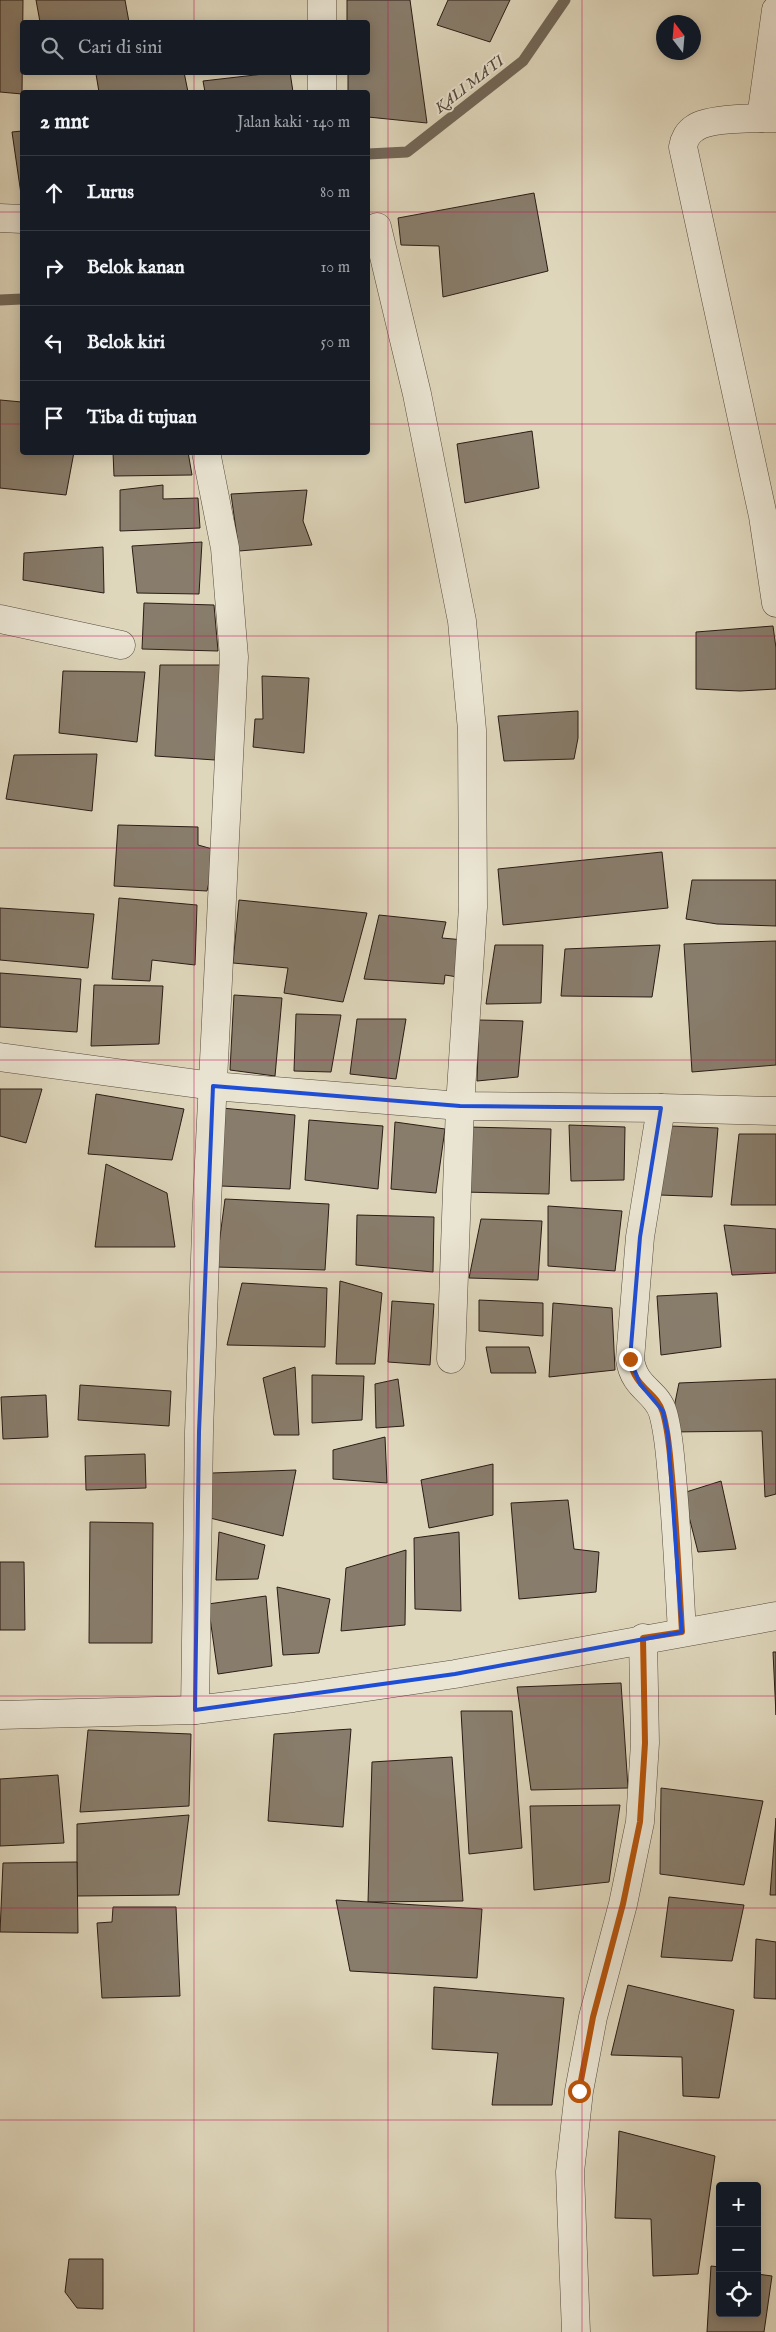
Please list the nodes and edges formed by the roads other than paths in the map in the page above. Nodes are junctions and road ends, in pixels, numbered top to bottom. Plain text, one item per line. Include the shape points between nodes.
1 (322, 0) edge
2 (776, 10) edge
3 (322, 20) edge
4 (322, 75) edge
5 (322, 90) edge
6 (768, 118) edge
7 (0, 218) edge
8 (20, 220) edge
9 (377, 227) dead end
10 (207, 455) edge
11 (776, 603) edge
12 (0, 619) edge
13 (121, 645) dead end
14 (0, 1057) edge
15 (213, 1086) junction
16 (460, 1106) junction
17 (661, 1108) junction
18 (776, 1111) edge
19 (451, 1359) dead end
20 (776, 1616) edge
21 (682, 1632) junction
22 (643, 1638) junction
23 (195, 1710) junction
24 (0, 1715) edge
25 (576, 2332) edge

1 - 3 street
2 - 6 street
4 - 5 street
6 - 11 street via 714,122 695,127 684,140 683,148 763,516
7 - 8 street
9 - 16 street via 417,394 462,621 472,730 473,907
10 - 15 street via 225,548 234,657
12 - 13 street
14 - 15 street
15 - 16 street
15 - 23 street via 199,1432
16 - 17 street
16 - 19 street
17 - 18 street
17 - 21 street via 640,1237 630,1359 632,1372 663,1411 668,1435
20 - 21 street
21 - 22 street
22 - 23 street via 455,1674
22 - 25 street via 645,1743 640,1822 592,2026 579,2091 570,2172
23 - 24 street

